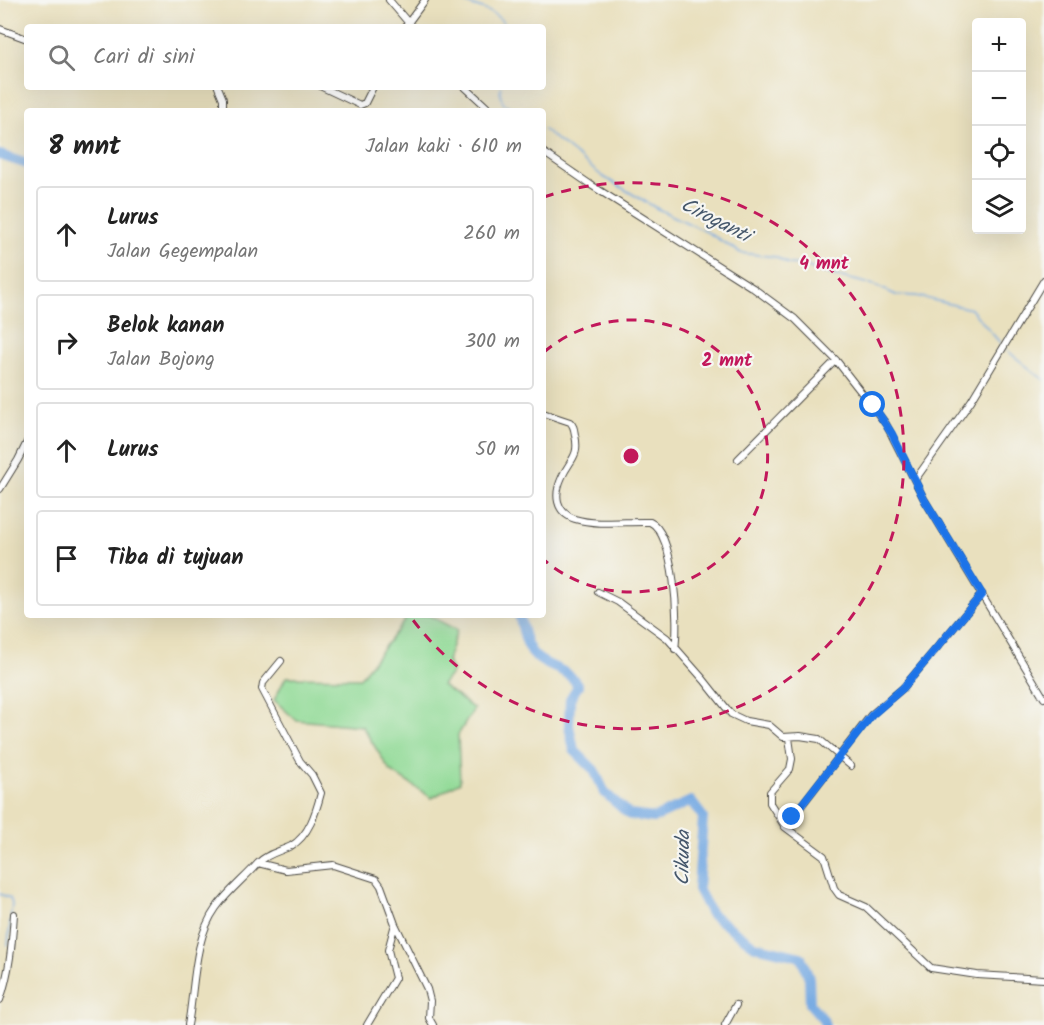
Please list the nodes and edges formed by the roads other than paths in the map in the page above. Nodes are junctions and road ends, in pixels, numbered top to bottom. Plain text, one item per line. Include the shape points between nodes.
1 (389, 0) edge
2 (425, 0) edge
3 (407, 24) edge
4 (409, 24) edge
5 (0, 29) edge
6 (24, 38) edge
7 (219, 90) edge
8 (328, 90) edge
9 (372, 90) edge
10 (468, 90) edge
11 (223, 108) edge
12 (488, 108) edge
13 (546, 154) edge
14 (1044, 280) edge
15 (836, 360) junction
16 (546, 414) edge
17 (24, 448) edge
18 (738, 459) dead end
19 (915, 480) junction
20 (0, 489) edge
21 (598, 592) dead end
22 (982, 594) junction
23 (675, 650) junction
24 (281, 661) dead end
25 (1044, 698) edge
26 (789, 738) junction
27 (838, 757) junction
28 (851, 766) dead end
29 (785, 827) junction
30 (258, 863) junction
31 (14, 914) dead end
32 (395, 924) junction
33 (1044, 979) edge
34 (0, 1000) edge
35 (736, 1005) dead end
36 (188, 1025) edge
37 (366, 1025) edge
38 (433, 1025) edge
39 (725, 1025) edge

1 - 3 street
2 - 4 street
5 - 6 street
7 - 11 street
8 - 9 street via 360,105
10 - 12 street
13 - 15 street via 753,288 795,319
14 - 19 street via 953,428
15 - 18 street
15 - 19 street via 886,424
16 - 23 street via 570,422 577,444 574,460 558,489 558,504 565,515 595,521 656,524 668,554 676,597
17 - 20 street
19 - 22 street
21 - 23 street via 610,596 658,630
22 - 25 street
22 - 27 street via 903,688 872,715
23 - 26 street via 731,714 769,725
24 - 30 street via 262,689 321,794 301,838
26 - 27 street via 819,739
26 - 29 street via 790,769 769,797
27 - 28 street
27 - 29 street
29 - 33 street via 824,856 836,892 866,907 931,968
30 - 32 street via 286,870 333,865 376,879
30 - 36 street via 211,916 195,965
31 - 34 street via 12,954
32 - 37 street via 388,950 395,978
32 - 38 street via 427,989
35 - 39 street

